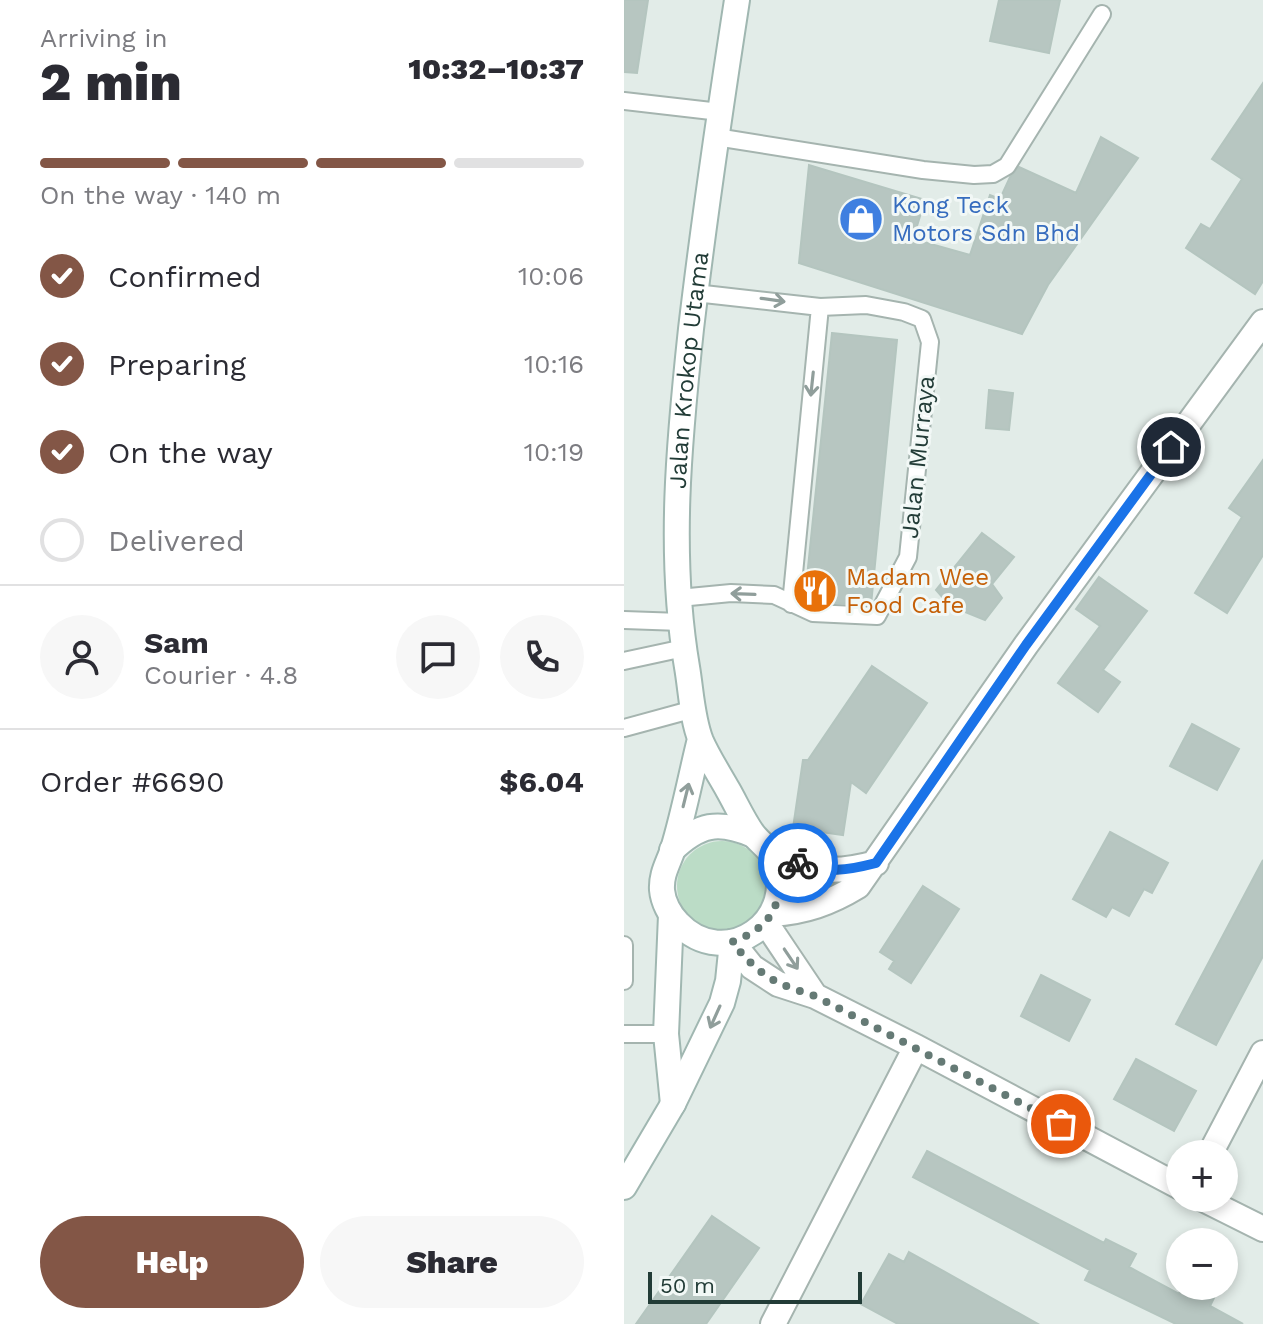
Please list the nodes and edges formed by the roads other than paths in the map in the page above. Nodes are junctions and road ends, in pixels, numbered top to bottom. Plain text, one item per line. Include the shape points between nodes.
1 (737, 0) edge
2 (1102, 14) dead end
3 (624, 101) edge
4 (720, 112) junction
5 (716, 137) junction
6 (695, 293) junction
7 (820, 307) junction
8 (1263, 322) edge
9 (791, 604) junction
10 (680, 610) junction
11 (624, 620) edge
12 (684, 648) junction
13 (624, 661) edge
14 (694, 709) junction
15 (624, 728) edge
16 (700, 739) junction
17 (762, 843) junction
18 (672, 850) junction
19 (876, 863) junction
20 (671, 915) junction
21 (769, 918) junction
22 (732, 942) junction
23 (624, 945) edge
24 (624, 981) edge
25 (815, 996) junction
26 (624, 1034) edge
27 (666, 1034) junction
28 (916, 1047) junction
29 (1263, 1053) edge
30 (673, 1104) junction
31 (1217, 1140) edge
32 (628, 1176) edge
33 (1166, 1180) edge
34 (1229, 1212) edge
35 (1263, 1229) edge
36 (781, 1322) edge

1 - 4 street, Jalan Krokop Utama
2 - 5 lane via 1007,166 993,174 923,170
3 - 4 lane
4 - 5 street, Jalan Krokop Utama
5 - 6 street, Jalan Krokop Utama
6 -> 7 lane, Jalan Murraya
6 - 10 street, Jalan Krokop Utama via 677,493
7 -> 9 lane
7 - 9 lane, Jalan Murraya via 866,305 922,319 929,358 908,557 877,616 813,613
8 - 19 street via 1026,645
9 -> 10 lane, Jalan Murraya via 774,595 731,593
10 - 11 lane, Jalan Murraya
10 - 12 street, Jalan Krokop Utama
12 - 13 lane
12 - 14 street, Jalan Krokop Utama
14 - 15 lane
14 - 16 street, Jalan Krokop Utama
16 - 17 street
18 -> 16 street
17 - 18 street via 732,826 710,826 688,835
17 - 19 street via 811,868 844,871
17 - 21 street via 779,871 779,893
18 - 20 street via 662,894
19 - 21 street via 858,886 832,901
20 - 22 street via 687,932 708,942
20 - 27 street
21 - 22 street
21 -> 25 street
22 - 25 street via 752,967 778,984
22 -> 30 street via 722,1003
23 - 24 lane
25 - 28 street
26 - 27 lane
27 - 30 street
28 - 33 street
28 - 36 street
29 - 31 street
30 - 32 street
34 - 35 street

